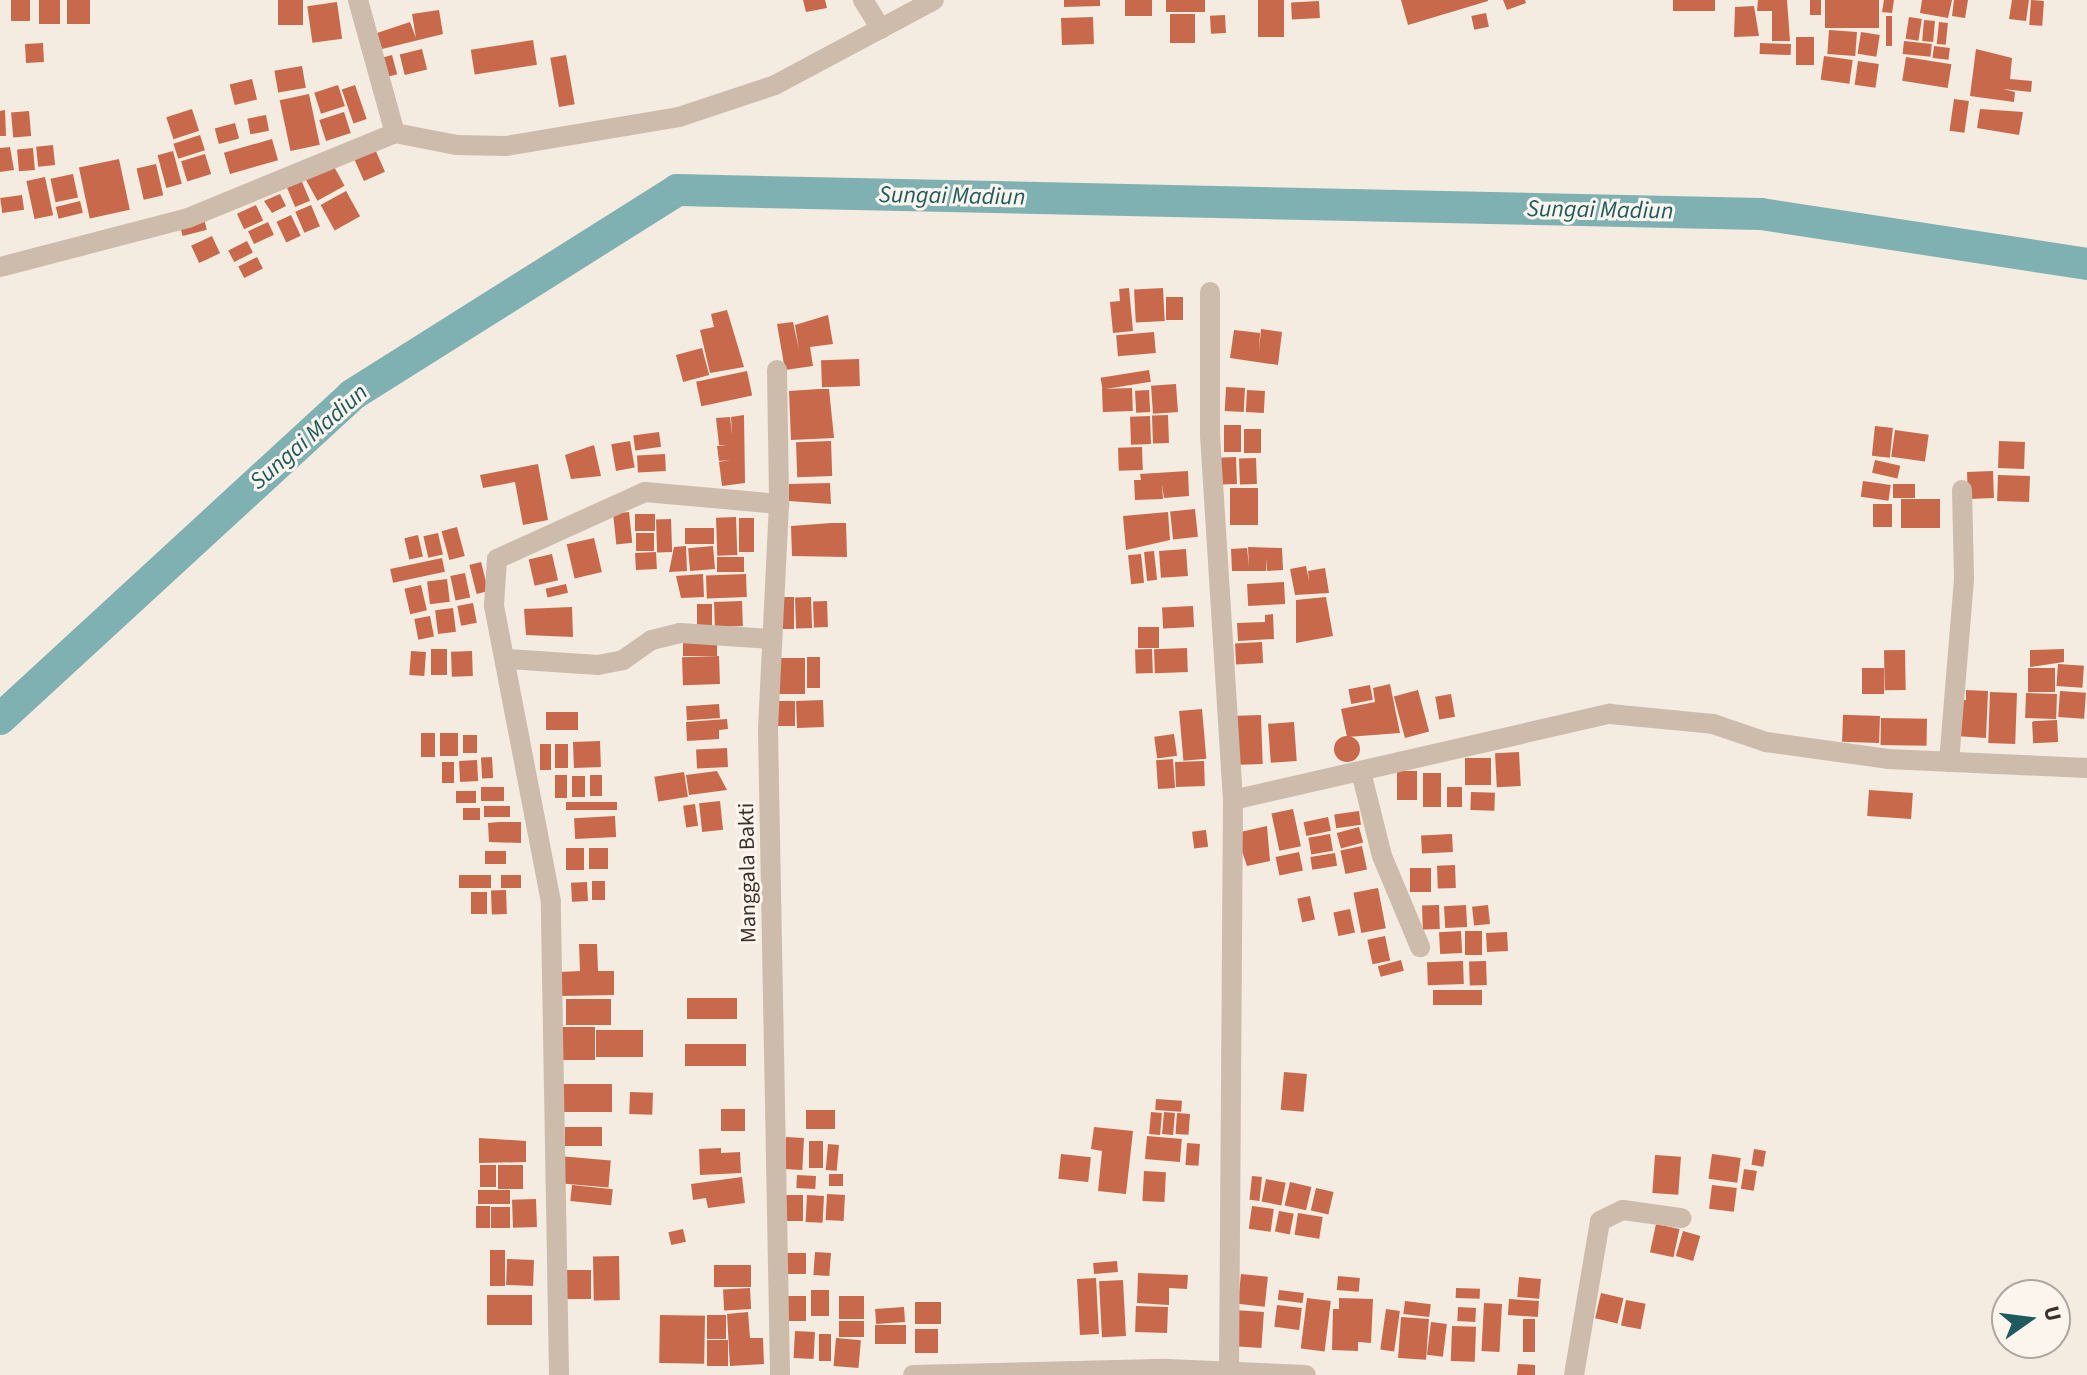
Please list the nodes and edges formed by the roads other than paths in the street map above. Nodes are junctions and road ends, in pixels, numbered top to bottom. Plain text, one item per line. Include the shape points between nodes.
1 (358, 0) edge
2 (863, 0) edge
3 (934, 0) edge
4 (881, 29) junction
5 (395, 133) junction
6 (0, 267) edge
7 (1210, 292) dead end
8 (777, 370) dead end
9 (1962, 490) dead end
10 (779, 504) junction
11 (772, 639) junction
12 (507, 659) junction
13 (1949, 762) junction
14 (2087, 768) edge
15 (1361, 772) junction
16 (1233, 800) junction
17 (1420, 947) dead end
18 (1681, 1218) dead end
19 (1229, 1372) junction
20 (559, 1375) edge
21 (780, 1375) edge
22 (913, 1375) edge
23 (1306, 1375) edge
24 (1574, 1375) edge

1 - 5 street
2 - 4 street
3 - 4 street
4 - 5 street via 775,85 679,117 506,146 456,145
5 - 6 street via 188,218
7 - 16 street via 1210,435
8 - 10 street, Manggala Bakti
9 - 13 street via 1964,578
10 - 11 street, Manggala Bakti
10 - 12 street via 645,492 507,552 497,559 494,605
11 - 12 street via 680,633 652,640 623,660 598,665
11 - 21 street, Manggala Bakti via 772,1131
12 - 20 street via 551,902
13 - 14 street
13 - 15 street via 1831,752 1766,742 1713,724 1610,714 1514,732
15 - 16 street
15 - 17 street via 1382,856
16 - 19 street
18 - 24 street via 1623,1210 1600,1221
19 - 22 street
19 - 23 street

